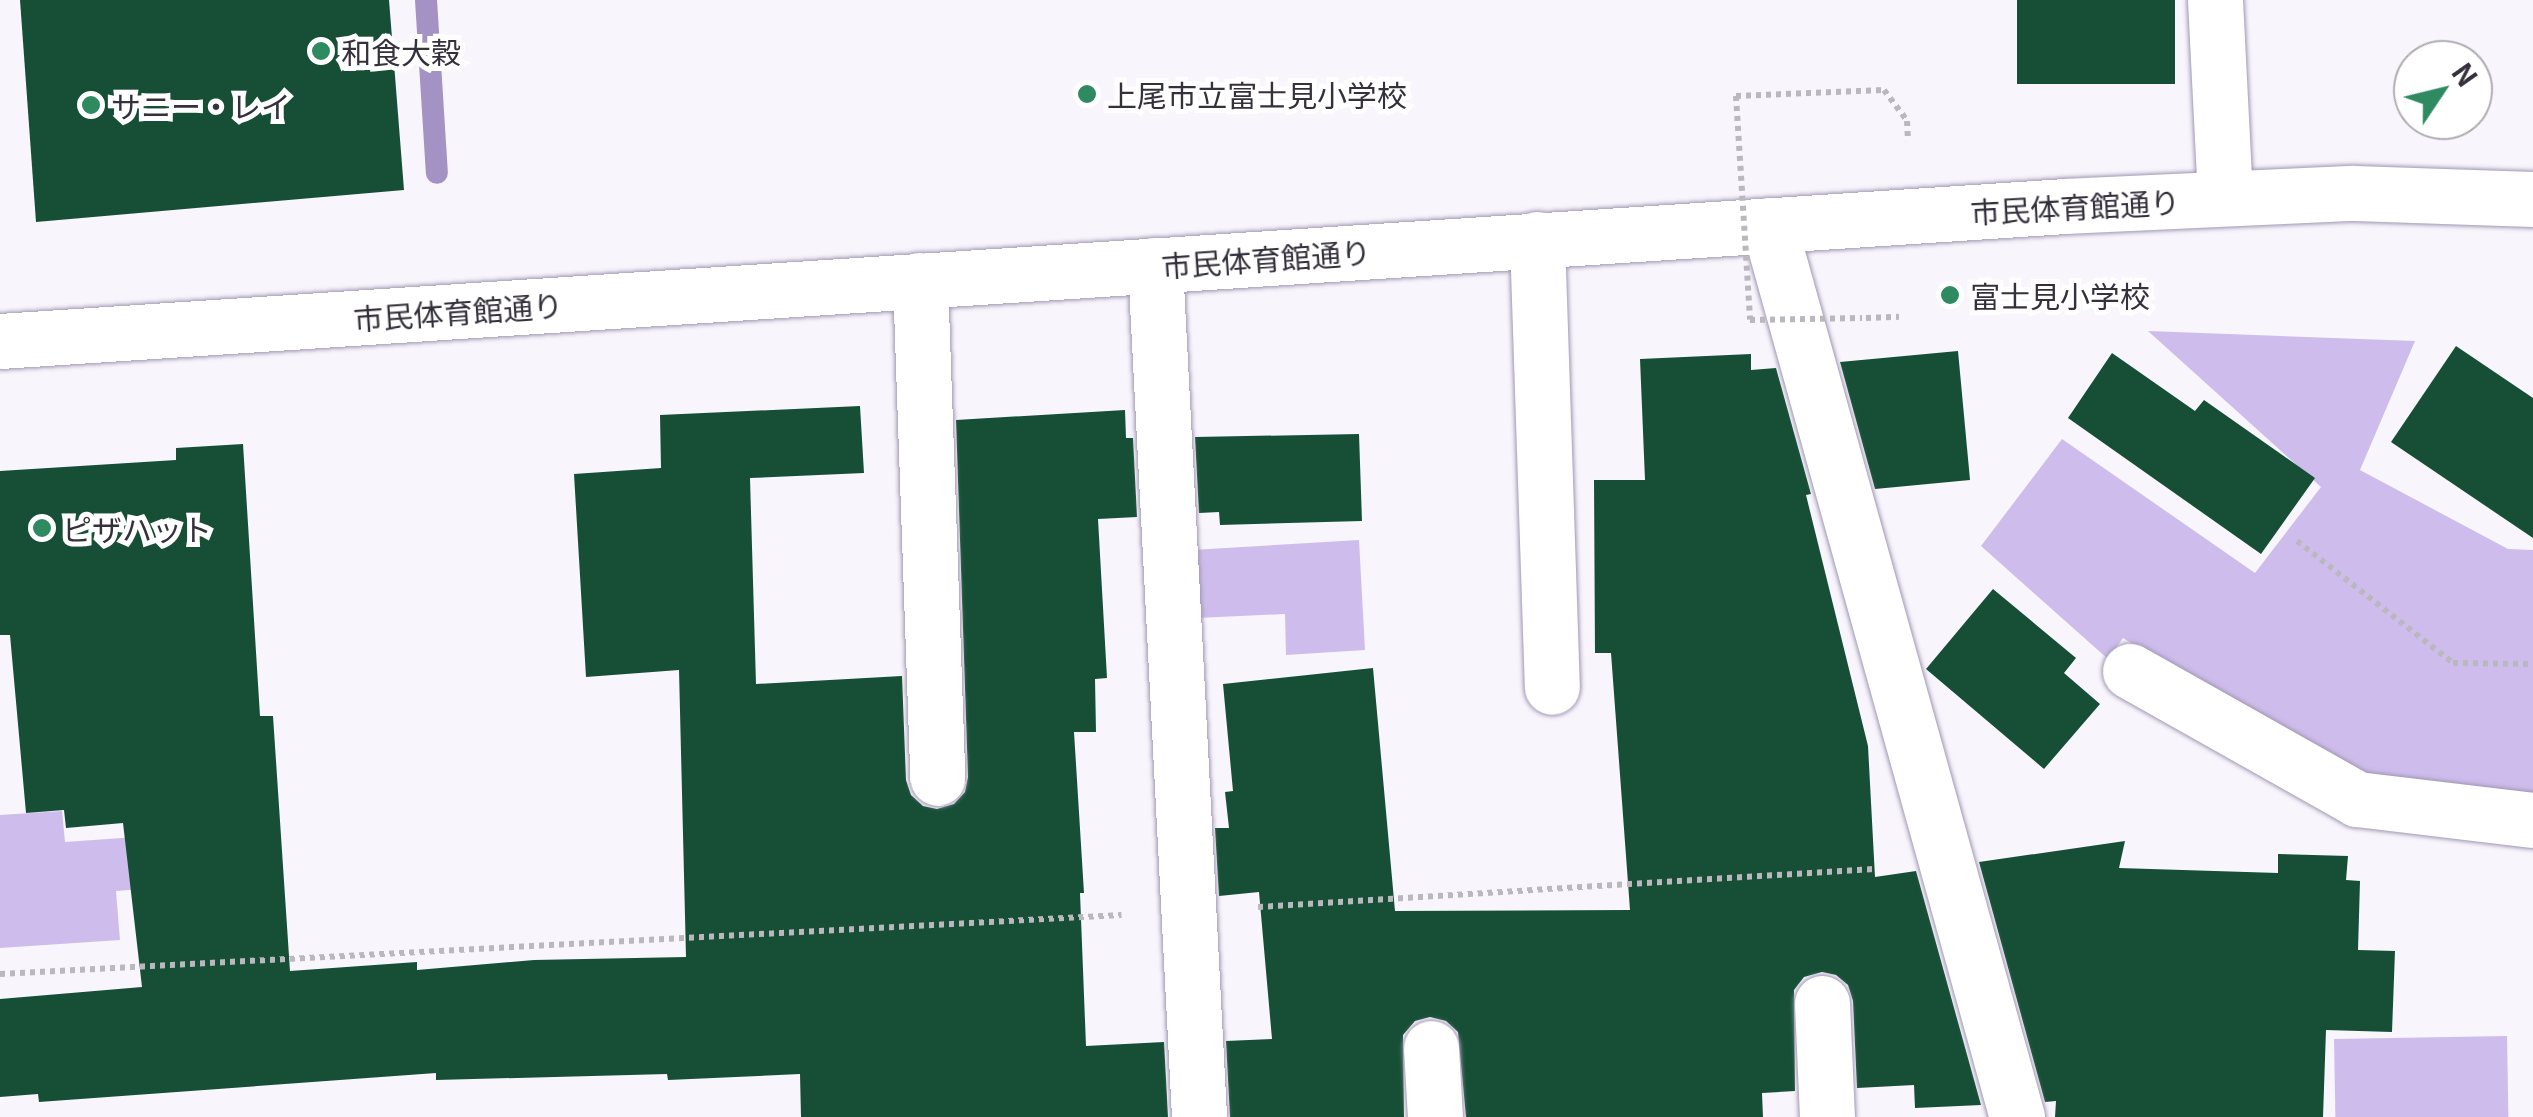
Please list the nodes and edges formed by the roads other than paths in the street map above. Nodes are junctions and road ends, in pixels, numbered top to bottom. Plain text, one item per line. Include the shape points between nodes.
1 (2215, 0) edge
2 (2226, 198) junction
3 (2533, 198) edge
4 (1769, 225) junction
5 (1537, 239) junction
6 (1155, 265) junction
7 (920, 280) junction
8 (0, 341) edge
9 (2130, 671) dead end
10 (1552, 687) dead end
11 (938, 778) dead end
12 (2533, 820) edge
13 (1822, 1002) dead end
14 (1430, 1048) dead end
15 (1198, 1117) edge
16 (1435, 1117) edge
17 (1828, 1117) edge
18 (2017, 1117) edge

1 - 2 street
2 - 3 street, 市民体育館通り
2 - 4 street, 市民体育館通り
4 - 5 street, 市民体育館通り
4 - 18 street
5 - 6 street, 市民体育館通り
5 - 10 street
6 - 7 street, 市民体育館通り
6 - 15 street
7 - 8 street, 市民体育館通り
7 - 11 street
9 - 12 street via 2357,799
13 - 17 street
14 - 16 street

